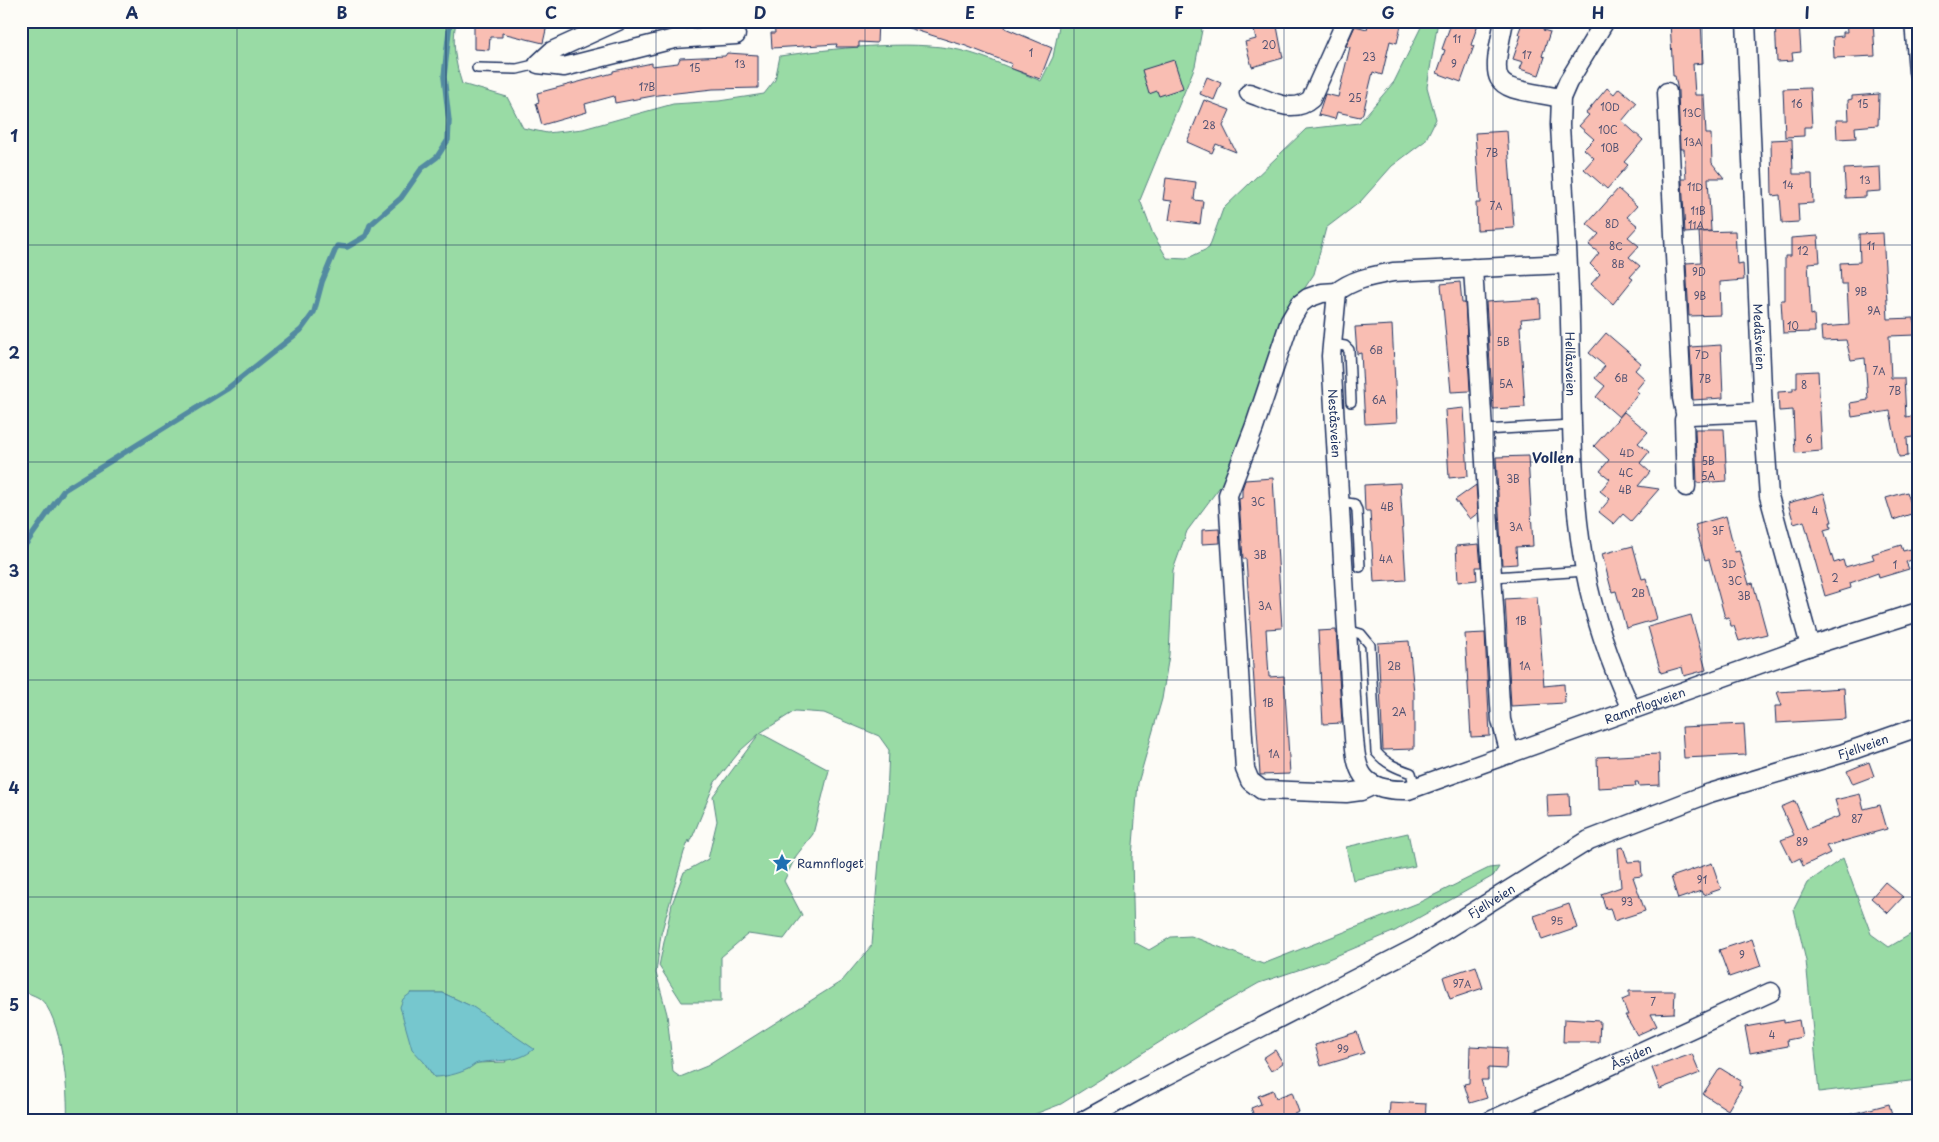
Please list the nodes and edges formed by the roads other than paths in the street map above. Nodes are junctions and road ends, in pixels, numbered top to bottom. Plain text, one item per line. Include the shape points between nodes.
1 (618, 21) edge
2 (1346, 21) edge
3 (1504, 21) edge
4 (1604, 21) edge
5 (1746, 21) edge
6 (1914, 21) edge
7 (736, 35) dead end
8 (538, 64) junction
9 (477, 68) dead end
10 (1918, 72) edge
11 (1667, 92) dead end
12 (1249, 93) dead end
13 (1561, 98) junction
14 (1567, 264) junction
15 (1473, 268) junction
16 (1337, 292) junction
17 (1332, 344) junction
18 (1351, 402) dead end
19 (1763, 412) junction
20 (1690, 415) junction
21 (1573, 425) junction
22 (1484, 430) junction
23 (1686, 487) dead end
24 (1340, 502) junction
25 (1360, 567) dead end
26 (1586, 572) junction
27 (1494, 577) junction
28 (1918, 612) edge
29 (1347, 630) junction
30 (1810, 646) junction
31 (1631, 710) junction
32 (1918, 727) edge
33 (1510, 754) junction
34 (1372, 786) junction
35 (1415, 787) junction
36 (1771, 992) dead end
37 (1083, 1121) edge
38 (1490, 1121) edge

1 - 8 street via 552,51
2 - 12 street via 1311,99 1304,105 1295,108
3 - 13 street via 1496,58 1500,81 1512,88
4 - 13 street, Hellåsveien
5 - 19 street, Medåsveien
6 - 10 street
7 - 8 street via 674,39 564,67
8 - 9 lane via 517,69
11 - 20 street via 1682,398 1685,413
13 - 14 street, Hellåsveien
14 - 15 street
14 - 21 street, Hellåsveien
15 - 16 street via 1379,275 1347,285
15 - 22 street
16 - 17 street, Neståsveien
16 - 34 street via 1308,298 1300,304 1290,321 1228,495 1245,769 1250,781 1262,790 1346,793
17 - 18 lane via 1349,350
17 - 24 street, Neståsveien
19 - 20 street
19 - 30 street, Medåsveien via 1770,496
20 - 23 street via 1684,420
21 - 22 lane
21 - 26 street, Hellåsveien via 1576,501
22 - 27 street
24 - 25 lane via 1354,504 1357,510
24 - 29 street, Neståsveien
26 - 27 lane
26 - 31 street, Hellåsveien via 1614,670
27 - 33 street via 1501,720
28 - 30 street, Ramnflogveien
29 - 34 street, Neståsveien via 1356,754 1361,772
29 - 35 lane via 1361,634 1370,645 1376,752 1393,767 1411,773
30 - 31 street, Ramnflogveien
31 - 33 street, Ramnflogveien
32 - 37 street, Fjellveien via 1710,794 1589,840 1418,946
33 - 35 street, Ramnflogveien
34 - 35 street, Ramnflogveien via 1393,790
36 - 38 street, Åssiden

